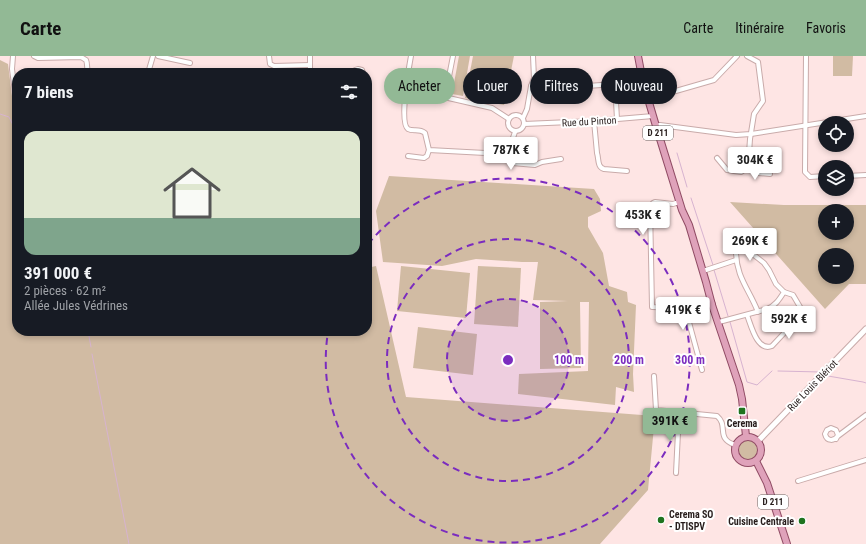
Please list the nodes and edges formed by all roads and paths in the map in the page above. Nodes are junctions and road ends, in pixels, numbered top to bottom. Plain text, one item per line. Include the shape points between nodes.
1 (13, 56) edge
2 (34, 56) edge
3 (153, 56) edge
4 (158, 56) edge
5 (269, 56) edge
6 (310, 56) edge
7 (411, 56) edge
8 (453, 56) edge
9 (533, 56) edge
10 (638, 56) edge
11 (737, 56) edge
12 (747, 56) edge
13 (806, 56) edge
14 (190, 64) dead end
15 (310, 65) joint
16 (12, 68) edge
17 (88, 68) edge
18 (149, 68) edge
19 (409, 68) edge
20 (451, 68) edge
21 (534, 68) edge
22 (641, 68) edge
23 (593, 86) edge
24 (677, 91) edge
25 (530, 92) edge
26 (455, 99) edge
27 (405, 104) edge
28 (649, 104) edge
29 (653, 116) junction
30 (866, 116) edge
31 (523, 118) junction
32 (509, 119) junction
33 (616, 119) junction
34 (594, 121) junction
35 (524, 124) junction
36 (806, 125) junction
37 (656, 126) junction
38 (515, 132) junction
39 (751, 134) junction
40 (429, 150) junction
41 (504, 154) junction
42 (408, 156) dead end
43 (717, 158) dead end
44 (561, 159) dead end
45 (748, 167) junction
46 (627, 171) dead end
47 (770, 174) dead end
48 (866, 175) edge
49 (818, 176) edge
50 (854, 176) edge
51 (679, 202) junction
52 (682, 210) junction
53 (736, 260) junction
54 (703, 271) junction
55 (784, 292) junction
56 (712, 305) junction
57 (758, 312) junction
58 (747, 315) junction
59 (718, 322) junction
60 (866, 329) edge
61 (702, 370) dead end
62 (654, 376) dead end
63 (679, 412) junction
64 (866, 415) edge
65 (746, 436) junction
66 (836, 438) dead end
67 (758, 441) junction
68 (735, 445) junction
69 (756, 460) junction
70 (866, 460) edge
71 (676, 473) dead end
72 (798, 481) dead end
73 (787, 544) edge

1 - 16 street
2 - 17 street via 81,57 86,60
3 - 18 street
4 - 14 street
5 - 15 street via 269,62 274,66
6 - 15 street
7 - 19 street
8 - 20 street
9 - 21 street
10 - 22 main road, D 211
11 - 24 street via 714,80
12 - 39 street via 758,62 763,101 754,114
13 - 36 street
23 - 33 street via 615,84
25 - 31 street
26 - 32 street via 492,108
27 - 40 street via 406,128 422,130
28 - 29 main road, D 211
29 - 33 street, Rue du Pinton
29 - 37 main road, D 211
30 - 36 street
31 - 32 street via 514,115
31 - 35 street
32 - 38 street via 508,127
33 - 34 street, Rue du Pinton
34 - 35 street, Rue du Pinton
34 - 46 street via 599,166 604,169
35 - 38 street via 520,131
36 - 39 street
36 - 49 street via 805,172 810,177
37 - 39 street via 736,136
37 - 51 main road, D 211
38 - 41 street via 508,152
39 - 45 street
40 - 41 street
40 - 42 street via 424,158
41 - 44 street via 512,164 535,165
43 - 45 street via 727,170 741,172
45 - 47 street via 758,173
48 - 50 street
51 - 52 main road, D 211
51 - 61 street via 653,202 650,206 652,307 684,310
52 - 54 main road, D 211
52 - 56 main road, D 211 via 687,234
53 - 54 street
53 - 55 street via 736,251 746,249 764,263 776,284
53 - 57 street via 741,278
54 - 56 main road, D 211
55 - 57 street via 778,302
55 - 58 street via 793,294 803,312 772,346 764,346 759,342
56 - 59 main road, D 211
57 - 58 street
58 - 59 street
59 - 65 main road, D 211 via 739,385
60 - 67 street, Rue Louis Blériot
62 - 63 street via 656,410
63 - 68 street via 717,416 723,424 725,439
63 - 71 street
64 - 66 street
65 - 67 main road
65 - 68 main road via 739,439
67 - 69 main road via 761,449
68 - 69 main road via 735,454 741,461 749,463
69 - 73 main road, D 211 via 767,483
70 - 72 street

